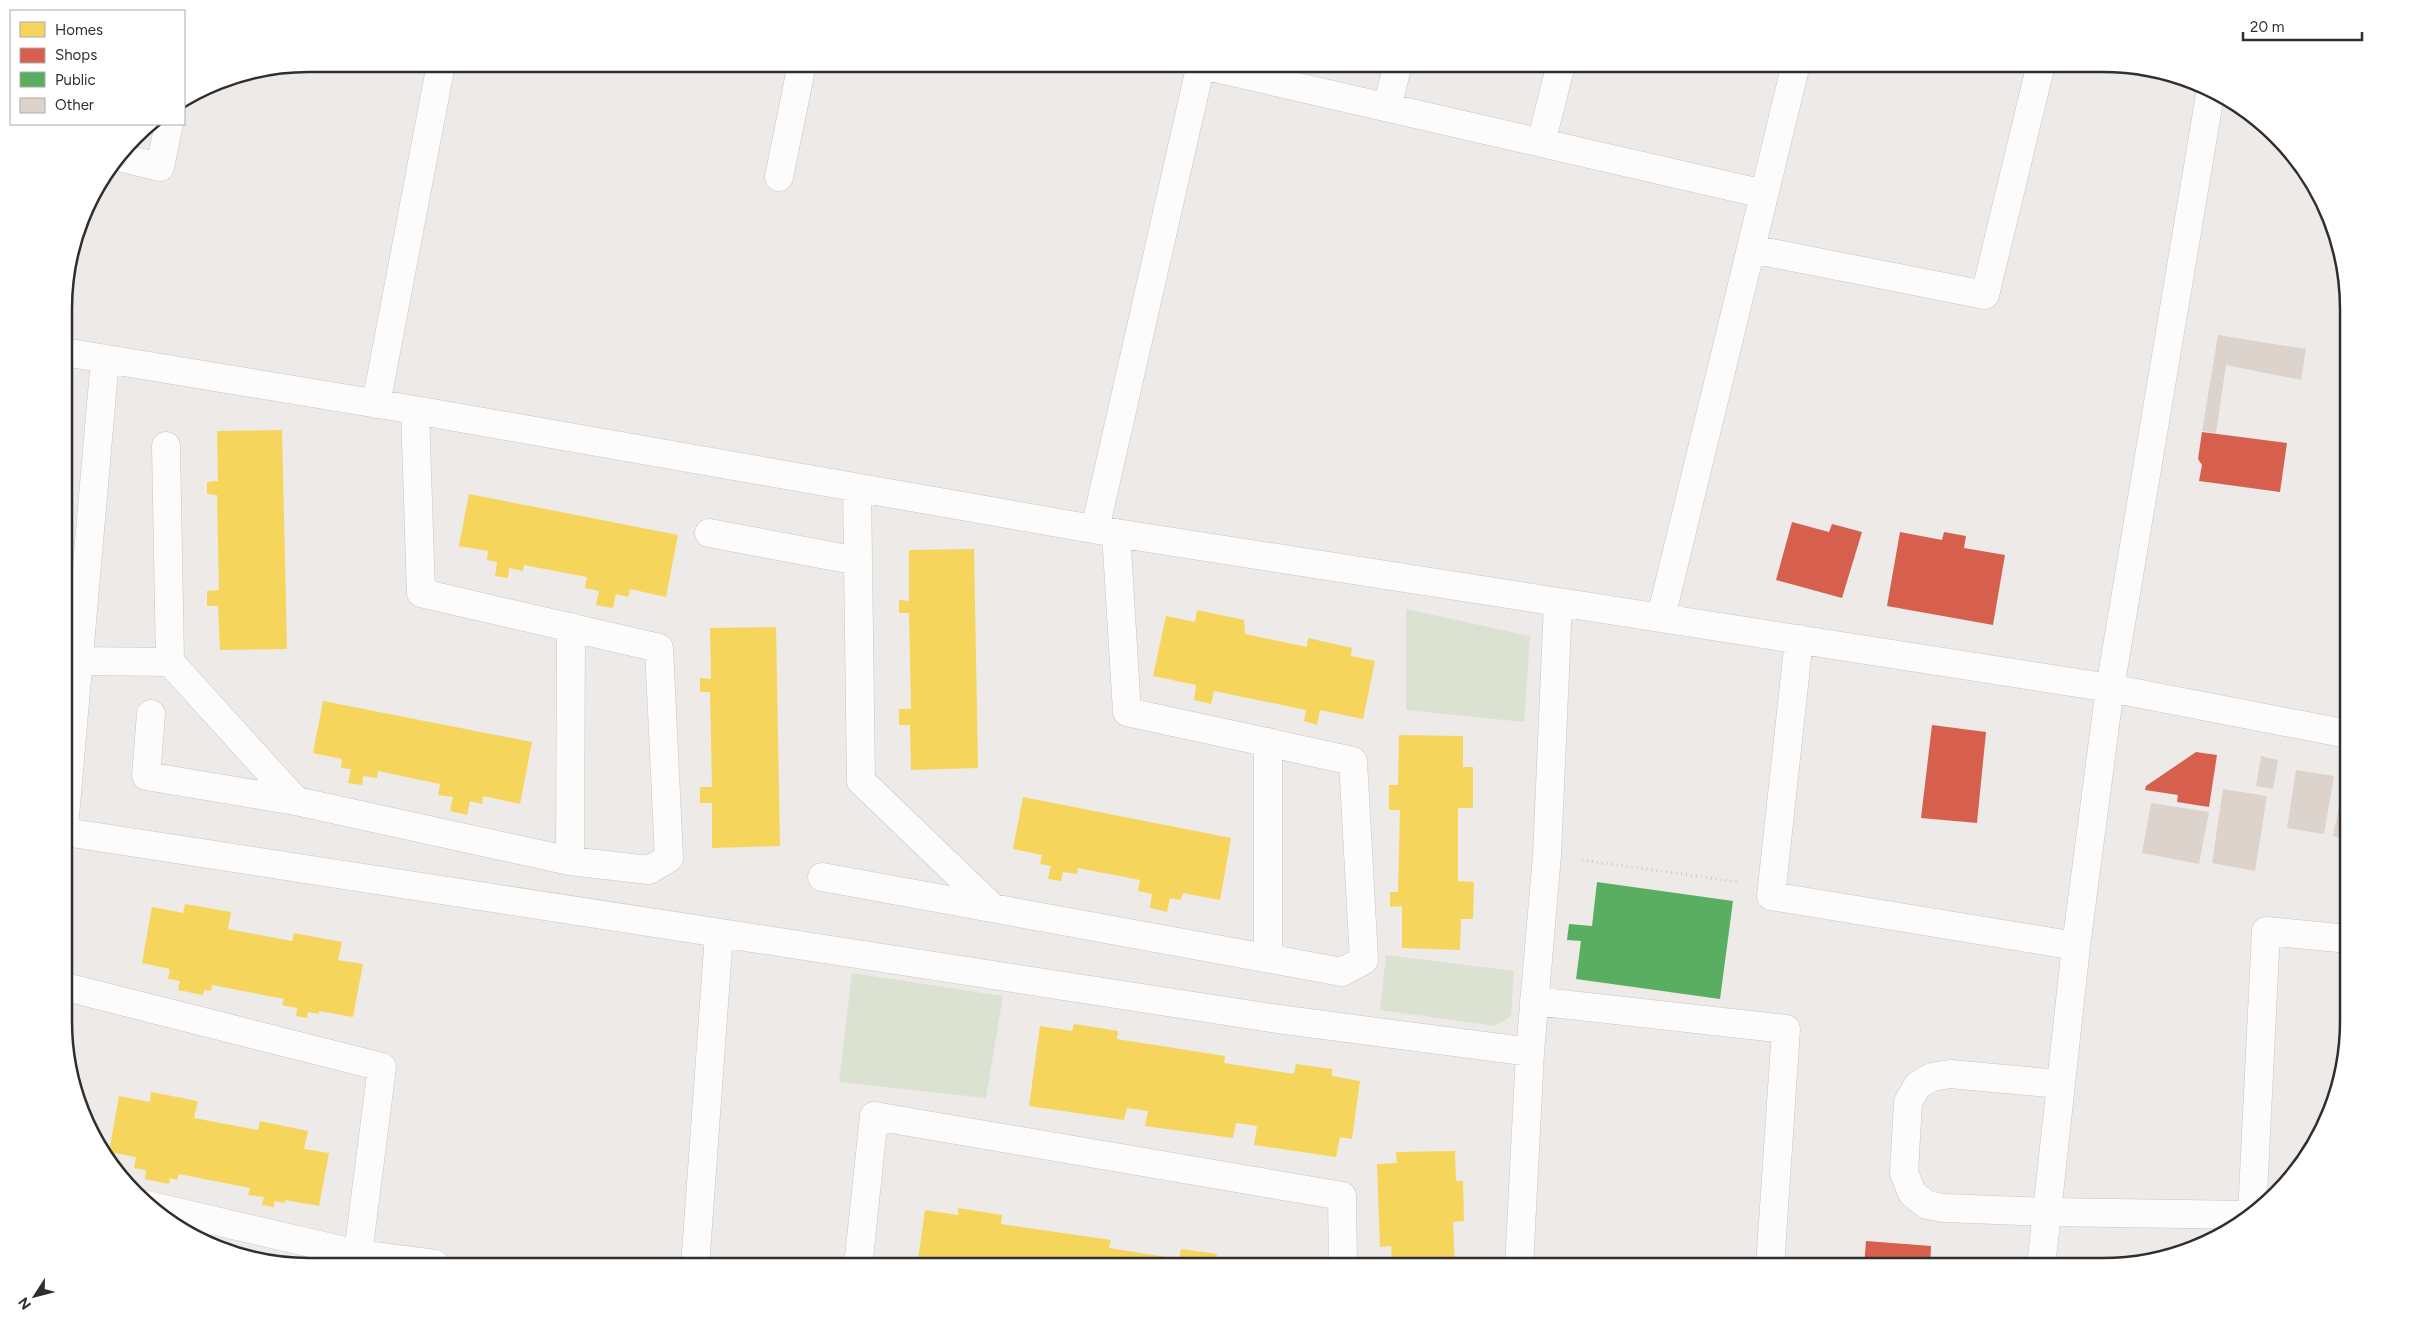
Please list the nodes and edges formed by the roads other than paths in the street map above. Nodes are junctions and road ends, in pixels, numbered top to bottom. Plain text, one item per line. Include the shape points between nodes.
1 (440, 72) edge
2 (800, 72) edge
3 (1198, 72) edge
4 (1235, 72) edge
5 (1396, 72) edge
6 (1559, 72) edge
7 (1794, 72) edge
8 (2039, 72) edge
9 (2209, 97) edge
10 (1387, 107) junction
11 (169, 125) edge
12 (1541, 143) junction
13 (126, 159) edge
14 (779, 177) dead end
15 (1764, 194) junction
16 (1751, 249) junction
17 (72, 354) edge
18 (105, 360) junction
19 (376, 404) junction
20 (415, 410) junction
21 (166, 446) dead end
22 (857, 488) junction
23 (1105, 531) junction
24 (709, 533) dead end
25 (858, 561) junction
26 (1558, 603) junction
27 (1661, 617) junction
28 (571, 627) junction
29 (1799, 639) junction
30 (79, 661) junction
31 (170, 662) junction
32 (2110, 688) junction
33 (151, 714) dead end
34 (2340, 732) edge
35 (72, 738) edge
36 (1268, 742) junction
37 (296, 800) junction
38 (72, 833) edge
39 (570, 861) junction
40 (822, 877) dead end
41 (993, 908) junction
42 (719, 934) junction
43 (2340, 938) edge
44 (2076, 946) junction
45 (1268, 958) junction
46 (72, 989) edge
47 (1534, 1001) junction
48 (1530, 1052) junction
49 (2060, 1084) junction
50 (2252, 1206) edge
51 (165, 1209) edge
52 (2046, 1212) junction
53 (2240, 1215) edge
54 (358, 1254) junction
55 (389, 1258) edge
56 (696, 1258) edge
57 (859, 1258) edge
58 (1343, 1258) edge
59 (1520, 1258) edge
60 (1771, 1258) edge
61 (2042, 1258) edge

1 - 19 street
2 - 14 street
3 - 23 street
4 - 10 street
5 - 10 street
6 - 12 street
7 - 15 street
8 - 16 street via 1985,295
9 - 32 street
10 - 12 street
11 - 13 street via 160,167
12 - 15 street
15 - 16 street
16 - 27 street
17 - 18 street
18 - 19 street
18 - 30 street
19 - 20 street
20 - 22 street
20 - 28 street via 421,593
21 - 31 street
22 - 23 street
22 - 25 street
23 - 26 street
23 - 36 street via 1128,712
24 - 25 street
25 - 41 street via 861,781
26 - 27 street
26 - 47 street via 1547,855
27 - 29 street
28 - 39 street
28 - 39 street via 659,648 669,858 649,870
29 - 32 street
29 - 44 street via 1771,896
30 - 31 street
30 - 35 street
31 - 37 street
32 - 34 street
32 - 44 street
33 - 37 street via 146,776
36 - 45 street
36 - 45 street via 1353,761 1364,960 1342,972
37 - 39 street
38 - 42 street
40 - 41 street
41 - 45 street
42 - 48 street via 1278,1019
42 - 56 street
43 - 50 street via 2266,931
44 - 49 street
46 - 54 street via 382,1067
47 - 48 street
47 - 60 street via 1786,1029
48 - 59 street
49 - 52 street
49 - 52 street via 1950,1074 1932,1077 1918,1086 1908,1102 1904,1173 1912,1193 1927,1205
51 - 54 street
52 - 53 street
52 - 61 street
54 - 55 street
57 - 58 street via 874,1116 1342,1196

